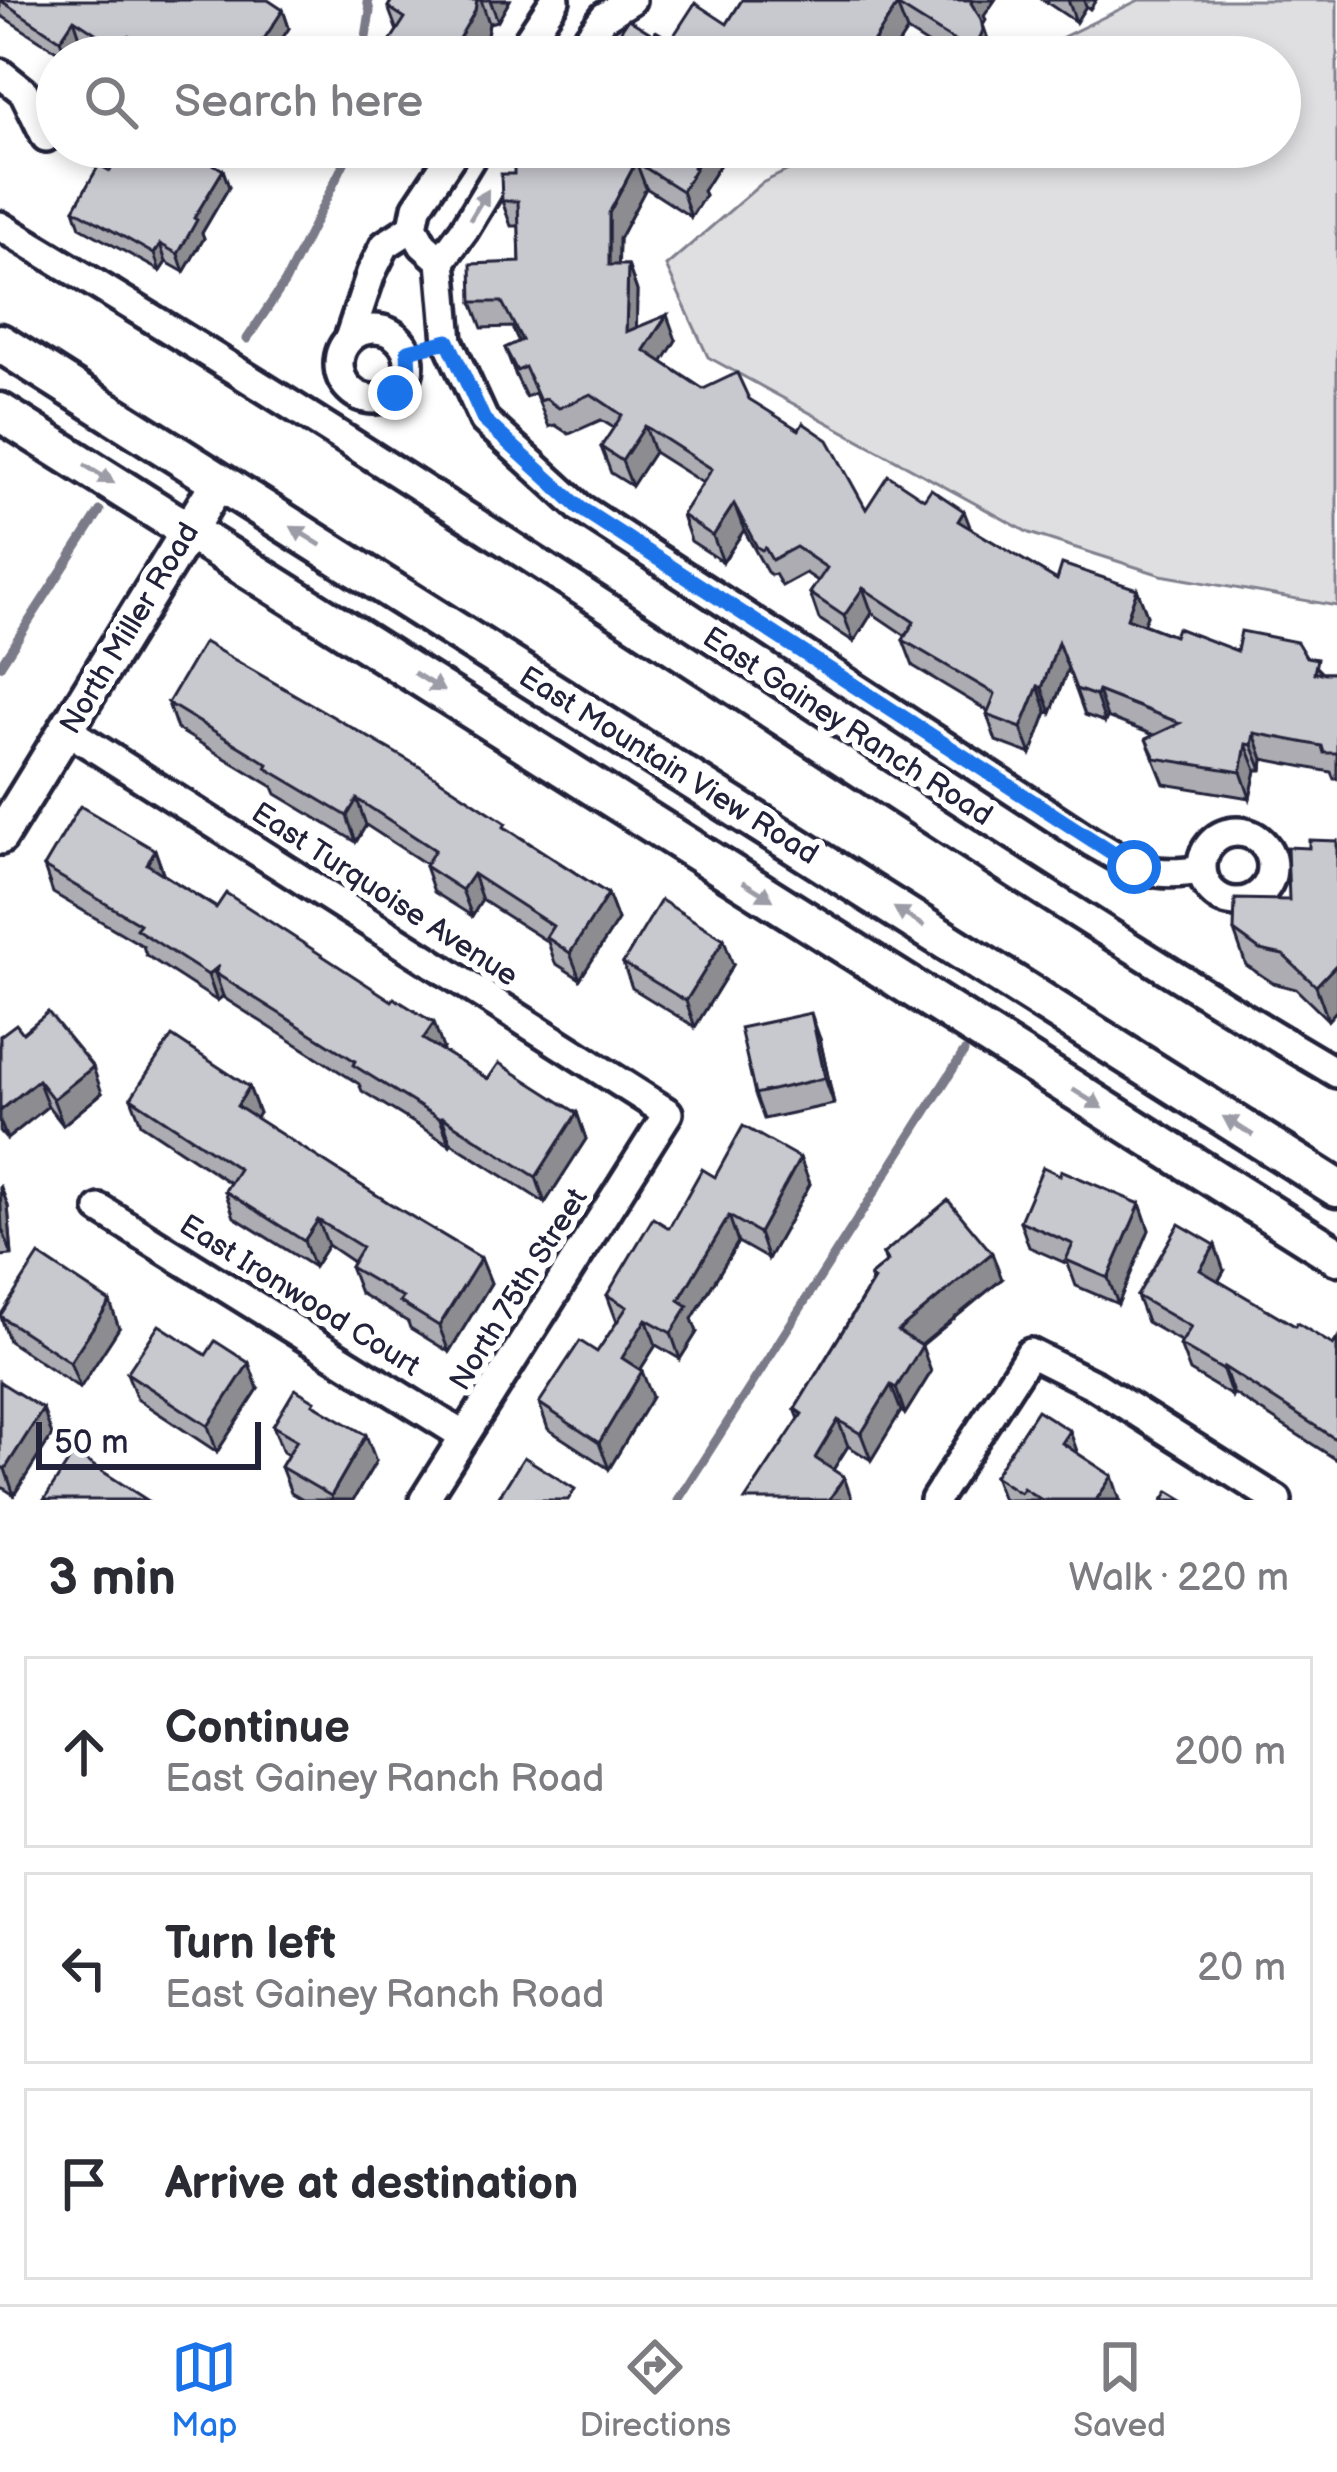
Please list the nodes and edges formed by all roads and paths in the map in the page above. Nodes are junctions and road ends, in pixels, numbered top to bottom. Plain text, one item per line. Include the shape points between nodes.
1 (555, 0) edge
2 (631, 0) edge
3 (531, 36) edge
4 (590, 36) edge
5 (0, 73) edge
6 (36, 117) edge
7 (443, 168) edge
8 (501, 168) edge
9 (0, 226) edge
10 (413, 226) junction
11 (441, 261) junction
12 (349, 339) junction
13 (448, 341) junction
14 (0, 344) edge
15 (408, 351) junction
16 (352, 391) junction
17 (0, 412) edge
18 (328, 428) junction
19 (219, 481) junction
20 (189, 530) junction
21 (67, 730) junction
22 (0, 837) edge
23 (1202, 870) dead end
24 (1337, 1073) edge
25 (668, 1113) joint
26 (1337, 1188) edge
27 (100, 1209) dead end
28 (1337, 1256) edge
29 (464, 1436) junction
30 (424, 1500) edge
31 (935, 1500) edge
32 (1277, 1500) edge

1 - 3 street
2 - 4 street
5 - 6 street via 24,92
7 - 10 street
11 -> 8 street
9 - 18 street, East Gainey Ranch Road
10 - 11 street
10 - 12 street via 385,245
11 - 13 street, East Gainey Ranch Road
12 - 15 street via 382,328
12 - 16 street via 340,371
13 - 15 street
13 - 23 street, East Gainey Ranch Road via 484,420 580,508 1134,867 1170,875
14 - 19 main road, East Mountain View Road
15 - 16 street via 409,374 395,393 373,399
16 - 18 street
17 -> 20 main road, East Mountain View Road
18 - 24 street, East Gainey Ranch Road via 994,861
19 - 20 street, North Miller Road
26 -> 19 main road, East Mountain View Road
20 - 21 street, North Miller Road
20 -> 28 main road, East Mountain View Road
21 - 22 street, North Miller Road
21 - 25 street, East Turquoise Avenue
25 - 29 street, North 75th Street
27 - 29 street, East Ironwood Court
29 - 30 street, North 75th Street
31 - 32 street via 1030,1353

